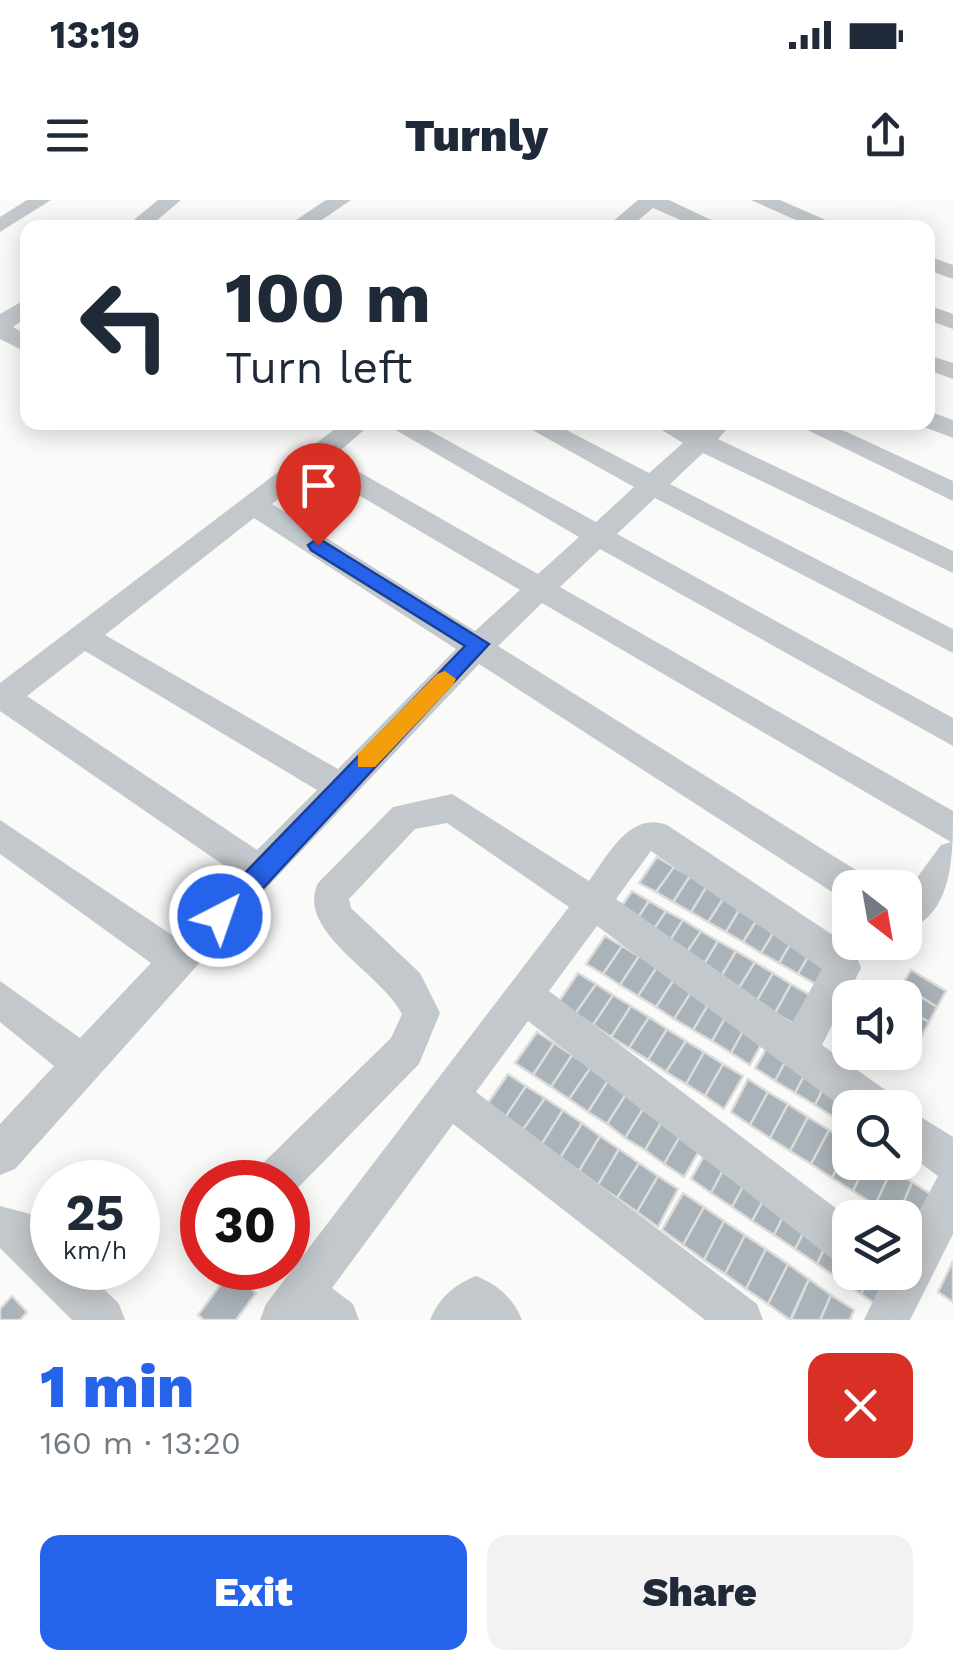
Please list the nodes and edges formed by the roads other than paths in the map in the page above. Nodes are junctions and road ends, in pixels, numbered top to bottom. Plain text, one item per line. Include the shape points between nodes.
1 (41, 200) edge
2 (172, 200) edge
3 (340, 200) edge
4 (651, 200) edge
5 (761, 200) edge
6 (145, 220) edge
7 (307, 220) edge
8 (625, 220) edge
9 (699, 220) edge
10 (813, 220) edge
11 (0, 226) edge
12 (20, 311) edge
13 (0, 327) edge
14 (351, 430) edge
15 (408, 430) edge
16 (545, 430) edge
17 (820, 430) edge
18 (710, 432) edge
19 (314, 458) junction
20 (652, 486) junction
21 (953, 492) edge
22 (254, 505) junction
23 (598, 536) junction
24 (953, 563) edge
25 (540, 588) junction
26 (82, 636) junction
27 (953, 642) edge
28 (479, 644) junction
29 (2, 698) edge
30 (953, 733) edge
31 (341, 787) junction
32 (953, 828) edge
33 (0, 835) edge
34 (953, 856) edge
35 (260, 871) junction
36 (832, 873) edge
37 (922, 901) edge
38 (593, 902) junction
39 (180, 962) junction
40 (524, 995) junction
41 (0, 999) edge
42 (798, 1050) junction
43 (82, 1064) junction
44 (853, 1090) edge
45 (449, 1096) junction
46 (922, 1139) edge
47 (0, 1154) edge
48 (296, 1160) edge
49 (953, 1162) edge
50 (953, 1190) edge
51 (0, 1227) edge
52 (832, 1232) edge
53 (891, 1293) edge
54 (307, 1311) edge
55 (103, 1320) edge
56 (452, 1320) edge
57 (500, 1320) edge
58 (741, 1320) edge

1 - 11 street
2 - 6 street
3 - 7 street
4 - 8 street
4 - 9 street
5 - 10 street
12 - 13 street
14 - 19 street
15 - 23 street
16 - 20 street
17 - 21 street
18 - 20 street
18 - 24 street
19 - 22 street
19 - 25 street
20 - 23 street
20 - 27 street
22 - 26 street
22 - 28 street
23 - 25 street
23 - 30 street
25 - 28 street
25 - 32 street
26 - 29 street
26 - 31 street
28 - 31 street
28 - 36 street
29 - 35 street
31 - 35 street
33 - 39 street
34 - 37 street
35 - 39 street
38 - 40 street
38 - 42 street
38 - 42 street via 640,840 655,835 835,954 842,968
38 - 48 street via 452,808 405,818 331,894 334,916 406,985 420,1014 405,1051
39 - 43 street
40 - 45 street
40 - 52 street
41 - 43 street
42 - 44 street
43 - 47 street
45 - 54 street
45 - 58 street
46 - 49 street
50 - 53 street
51 - 55 street via 14,1230
56 - 57 street via 476,1298

